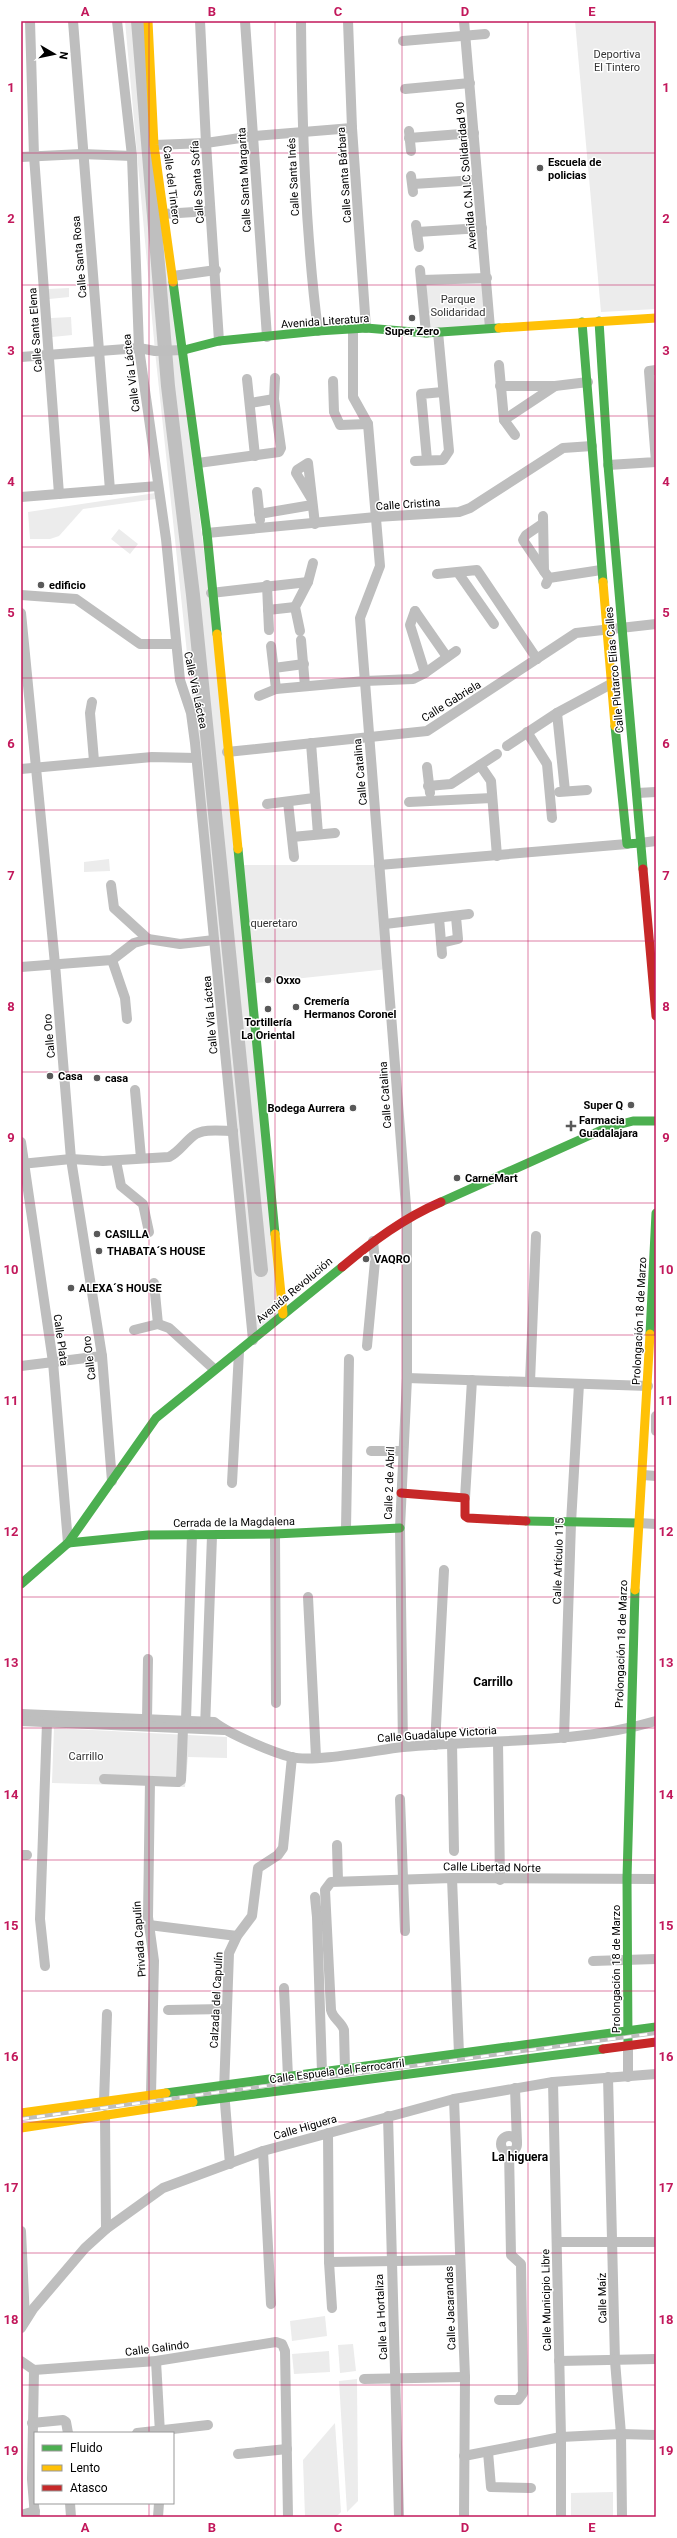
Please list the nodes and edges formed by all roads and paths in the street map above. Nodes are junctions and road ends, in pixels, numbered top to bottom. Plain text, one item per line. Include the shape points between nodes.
1 (30, 21) edge
2 (73, 21) edge
3 (117, 21) edge
4 (148, 21) edge
5 (200, 21) edge
6 (245, 21) edge
7 (301, 21) edge
8 (348, 21) edge
9 (464, 21) edge
10 (485, 34) dead end
11 (465, 36) junction
12 (403, 41) dead end
13 (470, 83) junction
14 (405, 89) dead end
15 (352, 128) junction
16 (302, 132) junction
17 (474, 133) junction
18 (254, 136) junction
19 (206, 143) junction
20 (154, 145) junction
21 (411, 151) dead end
22 (82, 154) junction
23 (34, 156) junction
24 (132, 156) junction
25 (21, 157) edge
26 (477, 180) junction
27 (412, 184) dead end
28 (210, 211) junction
29 (163, 214) junction
30 (482, 228) junction
31 (419, 247) dead end
32 (216, 270) junction
33 (173, 276) junction
34 (487, 278) junction
35 (656, 318) edge
36 (599, 321) junction
37 (582, 322) junction
38 (366, 328) junction
39 (490, 328) junction
40 (353, 330) junction
41 (318, 331) junction
42 (438, 332) junction
43 (426, 334) junction
44 (267, 337) junction
45 (219, 341) junction
46 (139, 348) junction
47 (184, 350) junction
48 (98, 351) junction
49 (49, 354) junction
50 (21, 357) edge
51 (499, 365) dead end
52 (652, 371) edge
53 (275, 378) dead end
54 (247, 379) dead end
55 (333, 381) dead end
56 (588, 382) junction
57 (500, 386) junction
58 (556, 386) junction
59 (443, 392) junction
60 (353, 397) junction
61 (274, 399) junction
62 (335, 400) junction
63 (250, 403) junction
64 (504, 420) junction
65 (368, 424) junction
66 (515, 435) dead end
67 (592, 446) junction
68 (255, 456) junction
69 (427, 460) junction
70 (415, 461) dead end
71 (656, 462) edge
72 (198, 463) junction
73 (608, 465) junction
74 (158, 486) junction
75 (110, 490) junction
76 (257, 492) dead end
77 (59, 494) junction
78 (21, 497) edge
79 (259, 514) junction
80 (376, 517) junction
81 (315, 524) junction
82 (260, 528) junction
83 (207, 533) junction
84 (313, 563) dead end
85 (601, 570) junction
86 (437, 574) dead end
87 (460, 574) junction
88 (546, 577) junction
89 (308, 582) junction
90 (267, 585) junction
91 (211, 593) junction
92 (21, 595) edge
93 (295, 607) junction
94 (268, 610) junction
95 (21, 613) edge
96 (508, 615) junction
97 (656, 624) edge
98 (622, 627) junction
99 (606, 629) junction
100 (269, 630) dead end
101 (175, 644) junction
102 (271, 646) dead end
103 (456, 651) dead end
104 (447, 657) junction
105 (537, 659) junction
106 (304, 664) junction
107 (274, 668) junction
108 (425, 673) junction
109 (365, 681) junction
110 (611, 684) junction
111 (305, 686) junction
112 (276, 690) junction
113 (260, 696) dead end
114 (92, 702) dead end
115 (557, 713) junction
116 (527, 732) junction
117 (369, 737) junction
118 (311, 743) junction
119 (507, 746) dead end
120 (227, 752) junction
121 (497, 754) dead end
122 (196, 758) junction
123 (94, 761) junction
124 (480, 765) junction
125 (427, 767) dead end
126 (36, 768) junction
127 (21, 769) edge
128 (428, 786) junction
129 (587, 790) dead end
130 (565, 792) junction
131 (656, 792) edge
132 (550, 793) junction
133 (638, 794) junction
134 (314, 798) junction
135 (492, 798) junction
136 (432, 801) junction
137 (288, 802) junction
138 (409, 802) dead end
139 (267, 804) dead end
140 (552, 818) dead end
141 (335, 833) dead end
142 (318, 834) junction
143 (292, 837) junction
144 (656, 841) edge
145 (640, 843) junction
146 (627, 844) junction
147 (497, 856) junction
148 (294, 857) dead end
149 (379, 865) junction
150 (111, 885) dead end
151 (469, 914) dead end
152 (456, 917) junction
153 (439, 918) junction
154 (385, 924) junction
155 (148, 938) junction
156 (214, 940) junction
157 (441, 943) junction
158 (442, 954) dead end
159 (117, 957) junction
160 (55, 964) junction
161 (21, 967) edge
162 (656, 1016) edge
163 (127, 1019) dead end
164 (135, 1090) dead end
165 (656, 1122) edge
166 (233, 1131) junction
167 (21, 1142) edge
168 (141, 1158) junction
169 (71, 1159) junction
170 (116, 1161) junction
171 (22, 1163) edge
172 (656, 1213) edge
173 (407, 1219) junction
174 (149, 1232) dead end
175 (536, 1236) dead end
176 (374, 1241) junction
177 (154, 1283) dead end
178 (283, 1314) junction
179 (158, 1324) junction
180 (654, 1325) edge
181 (134, 1330) dead end
182 (253, 1340) junction
183 (367, 1346) dead end
184 (239, 1352) junction
185 (102, 1356) junction
186 (349, 1359) dead end
187 (53, 1362) junction
188 (21, 1366) edge
189 (214, 1369) junction
190 (652, 1369) edge
191 (407, 1378) junction
192 (472, 1380) junction
193 (530, 1382) junction
194 (579, 1384) junction
195 (648, 1386) junction
196 (653, 1422) edge
197 (371, 1451) dead end
198 (402, 1451) junction
199 (642, 1475) junction
200 (656, 1476) edge
201 (112, 1481) junction
202 (232, 1483) dead end
203 (401, 1493) junction
204 (465, 1498) junction
205 (571, 1523) junction
206 (638, 1523) junction
207 (656, 1524) edge
208 (400, 1528) junction
209 (346, 1529) junction
210 (192, 1534) junction
211 (275, 1534) junction
212 (212, 1536) junction
213 (68, 1543) junction
214 (444, 1570) dead end
215 (21, 1584) edge
216 (308, 1597) dead end
217 (148, 1659) dead end
218 (276, 1703) dead end
219 (21, 1714) edge
220 (147, 1720) junction
221 (21, 1721) edge
222 (656, 1721) edge
223 (47, 1723) junction
224 (185, 1724) junction
225 (206, 1726) junction
226 (630, 1728) junction
227 (564, 1738) junction
228 (498, 1742) junction
229 (452, 1743) junction
230 (435, 1745) junction
231 (403, 1747) junction
232 (292, 1757) junction
233 (316, 1757) junction
234 (104, 1779) dead end
235 (150, 1781) junction
236 (400, 1799) dead end
237 (337, 1845) dead end
238 (454, 1852) dead end
239 (452, 1878) junction
240 (627, 1878) junction
241 (402, 1879) junction
242 (656, 1879) edge
243 (500, 1880) junction
244 (338, 1881) junction
245 (316, 1897) dead end
246 (321, 1916) junction
247 (149, 1925) junction
248 (405, 1931) dead end
249 (237, 1936) junction
250 (656, 1959) edge
251 (628, 1960) junction
252 (593, 1961) dead end
253 (45, 1966) dead end
254 (284, 1988) dead end
255 (225, 2009) junction
256 (168, 2010) dead end
257 (107, 2014) dead end
258 (656, 2027) edge
259 (628, 2030) junction
260 (656, 2042) edge
261 (628, 2045) junction
262 (493, 2049) junction
263 (459, 2054) junction
264 (494, 2062) junction
265 (345, 2069) junction
266 (322, 2072) junction
267 (656, 2074) edge
268 (288, 2077) junction
269 (608, 2077) junction
270 (628, 2077) junction
271 (553, 2082) junction
272 (225, 2084) junction
273 (512, 2089) junction
274 (151, 2095) junction
275 (224, 2097) junction
276 (454, 2099) junction
277 (104, 2102) junction
278 (21, 2113) edge
279 (105, 2116) junction
280 (388, 2116) junction
281 (21, 2128) edge
282 (328, 2133) junction
283 (513, 2140) junction
284 (263, 2152) junction
285 (509, 2152) junction
286 (230, 2164) junction
287 (106, 2229) junction
288 (21, 2231) edge
289 (558, 2242) junction
290 (613, 2242) junction
291 (656, 2242) edge
292 (390, 2259) junction
293 (460, 2260) junction
294 (329, 2262) junction
295 (271, 2304) dead end
296 (332, 2308) dead end
297 (23, 2324) edge
298 (656, 2359) edge
299 (21, 2361) edge
300 (156, 2361) junction
301 (559, 2361) junction
302 (615, 2361) junction
303 (34, 2370) junction
304 (397, 2377) junction
305 (464, 2377) junction
306 (364, 2380) dead end
307 (499, 2400) dead end
308 (32, 2423) junction
309 (208, 2425) dead end
310 (68, 2432) edge
311 (160, 2432) edge
312 (621, 2434) junction
313 (656, 2435) edge
314 (561, 2437) junction
315 (288, 2449) junction
316 (488, 2452) junction
317 (238, 2454) dead end
318 (464, 2456) junction
319 (531, 2488) dead end
320 (34, 2502) edge
321 (34, 2504) edge
322 (70, 2504) edge
323 (159, 2504) edge
324 (35, 2514) edge
325 (21, 2515) edge
326 (71, 2517) edge
327 (158, 2517) edge
328 (288, 2517) edge
329 (399, 2517) edge
330 (464, 2517) edge
331 (561, 2517) edge
332 (622, 2517) edge

1 - 23 street, Calle Santa Elena
2 - 22 street, Calle Santa Rosa
3 - 24 street, Calle Vía Láctea
4 - 20 street, Calle del Tintero
5 - 19 street, Calle Santa Sofía
6 - 18 street, Calle Santa Margarita
7 - 16 street, Calle Santa Inés
8 - 15 street, Calle Santa Bárbara
9 - 11 street, Avenida C.N.I.C Solidaridad 90
10 - 11 street
11 - 12 street
11 - 13 street, Avenida C.N.I.C Solidaridad 90
13 - 14 street
13 - 17 street, Avenida C.N.I.C Solidaridad 90
15 - 16 street
15 - 38 street, Calle Santa Bárbara
16 - 18 street
16 - 41 street, Calle Santa Inés via 311,273
17 - 21 street via 409,134
17 - 26 street, Avenida C.N.I.C Solidaridad 90
18 - 19 street
18 - 44 street, Calle Santa Margarita
19 - 20 street
19 - 28 street, Calle Santa Sofía
20 - 29 street, Calle del Tintero
22 - 23 street
22 - 24 street
22 - 48 street, Calle Santa Rosa
23 - 25 street
23 - 49 street, Calle Santa Elena
24 - 46 street, Calle Vía Láctea
26 - 27 street
26 - 30 street, Avenida C.N.I.C Solidaridad 90
28 - 29 street
28 - 32 street, Calle Santa Sofía
29 - 33 street, Calle del Tintero
30 - 31 street via 417,229
30 - 34 street, Avenida C.N.I.C Solidaridad 90
32 - 33 street
32 - 45 street, Calle Santa Sofía
33 - 47 street, Calle del Tintero
34 - 39 street, Avenida C.N.I.C Solidaridad 90
34 - 43 street via 421,275
35 - 36 street, Avenida Literatura
36 - 37 street, Avenida Literatura
36 - 73 street, Calle Plutarco Elías Calles
37 - 39 street, Avenida Literatura
37 - 56 street, Calle Plutarco Elías Calles
38 - 40 street, Avenida Literatura
38 - 43 street, Avenida Literatura
39 - 42 street, Avenida Literatura
40 - 41 street, Avenida Literatura
40 - 60 street, Calle Catalina
41 - 44 street, Avenida Literatura
42 - 43 street, Avenida Literatura
42 - 59 street
44 - 45 street, Avenida Literatura
45 - 47 street, Avenida Literatura
46 - 47 street, Avenida Literatura via 159,351
46 - 48 street, Avenida Literatura
46 - 74 street, Calle Vía Láctea
47 - 72 street, Calle Vía Láctea
48 - 49 street, Avenida Literatura
48 - 75 street, Calle Santa Rosa
49 - 50 street, Avenida Literatura
49 - 77 street, Calle Santa Elena
51 - 57 street
52 - 71 street
53 - 61 street
54 - 63 street
55 - 62 street
56 - 58 street
56 - 67 street, Calle Plutarco Elías Calles
57 - 58 street
57 - 64 street
58 - 64 street
59 - 69 street via 449,452 444,460
59 - 69 street via 421,394
60 - 62 street
60 - 65 street, Calle Catalina
61 - 63 street
61 - 68 street via 281,450
62 - 65 street via 334,412 340,426
63 - 68 street
64 - 66 street
65 - 80 street, Calle Catalina
67 - 80 street, Calle Cristina via 563,448 465,511
67 - 85 street, Calle Plutarco Elías Calles
68 - 72 street
69 - 70 street
71 - 73 street
72 - 83 street, Calle Vía Láctea
73 - 98 street, Calle Plutarco Elías Calles
74 - 75 street
74 - 101 street, Calle Vía Láctea via 166,539
75 - 77 street
76 - 79 street
77 - 78 street
79 - 81 street via 312,501
79 - 82 street
80 - 81 street, Calle Cristina
80 - 109 street, Calle Catalina via 380,566 360,618
81 - 82 street, Calle Cristina
82 - 83 street, Calle Cristina
83 - 91 street, Calle Vía Láctea
84 - 89 street
85 - 88 street
85 - 99 street, Calle Plutarco Elías Calles
86 - 87 street
87 - 96 street via 477,570
87 - 96 street via 490,626
88 - 88 street via 523,540 543,520
89 - 90 street
89 - 93 street
90 - 91 street
90 - 94 street
91 - 120 street, Calle Vía Láctea
92 - 101 street via 76,599 140,644
93 - 94 street
93 - 106 street
94 - 100 street
95 - 126 street, Calle Oro
96 - 105 street
97 - 98 street, Calle Gabriela
98 - 99 street, Calle Gabriela
98 - 133 street, Calle Plutarco Elías Calles
99 - 105 street, Calle Gabriela via 576,633
99 - 110 street, Calle Plutarco Elías Calles
101 - 122 street, Calle Vía Láctea via 180,680 191,713
102 - 107 street
103 - 104 street
104 - 108 street
104 - 108 street via 415,611 410,625
105 - 117 street, Calle Gabriela via 426,731
106 - 107 street
106 - 111 street
107 - 112 street
108 - 109 street via 413,678
109 - 111 street
109 - 117 street, Calle Catalina
110 - 115 street
110 - 146 street, Calle Plutarco Elías Calles
111 - 112 street
112 - 113 street
114 - 123 street via 90,720
115 - 116 street
115 - 130 street
116 - 119 street
116 - 132 street via 547,764
117 - 118 street, Calle Gabriela
117 - 149 street, Calle Catalina
118 - 120 street, Calle Gabriela
118 - 134 street
120 - 178 street, Calle Vía Láctea
121 - 124 street
122 - 123 street via 152,757
122 - 156 street, Calle Vía Láctea
123 - 126 street
124 - 128 street via 451,784
124 - 135 street via 491,781
125 - 128 street
126 - 127 street
126 - 160 street, Calle Oro
128 - 136 street
129 - 130 street
130 - 132 street
131 - 133 street
132 - 140 street
133 - 145 street, Calle Plutarco Elías Calles
134 - 137 street
134 - 142 street
135 - 136 street
135 - 147 street
136 - 138 street
137 - 139 street
137 - 143 street
141 - 142 street
142 - 143 street
143 - 148 street
144 - 145 street
145 - 146 street
145 - 162 street, Calle Plutarco Elías Calles
146 - 147 street
147 - 149 street
149 - 154 street, Calle Catalina
150 - 155 street via 114,908
151 - 152 street
152 - 153 street
152 - 157 street via 458,939
153 - 154 street
153 - 157 street
154 - 173 street, Calle Catalina
155 - 156 street via 180,944
155 - 159 street via 134,943
156 - 166 street, Calle Vía Láctea
157 - 158 street
159 - 160 street
159 - 163 street
160 - 161 street
160 - 169 street, Calle Oro
164 - 168 street
165 - 173 street, Avenida Revolución via 633,1122 606,1128
166 - 168 street via 200,1133 194,1135 177,1153 169,1157
166 - 182 street, Calle Vía Láctea
167 - 171 street, Calle Plata
168 - 170 street
169 - 170 street
169 - 171 street
169 - 185 street, Calle Oro
170 - 174 street via 121,1186 143,1204
171 - 187 street, Calle Plata
172 - 180 street, Prolongación 18 de Marzo
173 - 176 street, Avenida Revolución
173 - 191 street, Calle 2 de Abril
175 - 193 street
176 - 178 street, Avenida Revolución
176 - 183 street via 375,1262
177 - 179 street
178 - 182 street, Avenida Revolución
179 - 181 street
179 - 189 street via 169,1328
180 - 190 street, Prolongación 18 de Marzo
182 - 184 street, Avenida Revolución
184 - 189 street, Avenida Revolución
184 - 202 street
185 - 187 street
185 - 201 street, Calle Oro
186 - 209 street
187 - 188 street
187 - 213 street, Calle Plata
189 - 201 street, Avenida Revolución via 156,1418
190 - 195 street, Prolongación 18 de Marzo
191 - 192 street
191 - 198 street, Calle 2 de Abril
192 - 193 street
192 - 204 street
193 - 194 street
194 - 195 street
194 - 205 street, Calle Artículo 115
195 - 196 street, Prolongación 18 de Marzo
196 - 199 street, Prolongación 18 de Marzo
197 - 198 street
198 - 203 street, Calle 2 de Abril
199 - 200 street
199 - 206 street, Prolongación 18 de Marzo
201 - 213 street, Avenida Revolución
203 - 204 street
203 - 208 street, Calle 2 de Abril
204 - 205 street via 466,1518
205 - 206 street
205 - 227 street, Calle Artículo 115
206 - 207 street
206 - 226 street, Prolongación 18 de Marzo
208 - 209 street, Cerrada de la Magdalena
208 - 231 street, Calle 2 de Abril
209 - 211 street, Cerrada de la Magdalena
210 - 212 street, Cerrada de la Magdalena
210 - 213 street, Cerrada de la Magdalena via 148,1535
210 - 224 street
211 - 212 street, Cerrada de la Magdalena
211 - 218 street
212 - 225 street
213 - 215 street, Avenida Revolución
214 - 230 street
216 - 233 street
217 - 220 street
219 - 220 street, Calle Guadalupe Victoria
220 - 224 street, Calle Guadalupe Victoria
221 - 223 street, Calle Guadalupe Victoria
222 - 226 street, Calle Guadalupe Victoria
223 - 224 street, Calle Guadalupe Victoria
223 - 253 street via 40,1919
224 - 225 street, Calle Guadalupe Victoria
224 - 235 street via 180,1782
225 - 232 street, Calle Guadalupe Victoria via 224,1730
226 - 227 street, Calle Guadalupe Victoria
226 - 240 street, Prolongación 18 de Marzo
227 - 228 street, Calle Guadalupe Victoria
228 - 229 street, Calle Guadalupe Victoria
228 - 243 street
229 - 230 street, Calle Guadalupe Victoria
229 - 238 street
230 - 231 street, Calle Guadalupe Victoria
231 - 233 street, Calle Guadalupe Victoria
232 - 233 street, Calle Guadalupe Victoria
232 - 249 street, Calzada del Capulín via 283,1848 278,1855 258,1868 252,1916
234 - 235 street
235 - 247 street, Privada Capulín
236 - 241 street
237 - 244 street
239 - 241 street, Calle Libertad Norte
239 - 243 street, Calle Libertad Norte
239 - 263 street
240 - 242 street, Calle Libertad Norte
240 - 243 street, Calle Libertad Norte
240 - 251 street, Prolongación 18 de Marzo
241 - 244 street, Calle Libertad Norte
241 - 248 street
244 - 246 street, Calle Libertad Norte via 328,1884 325,1890
245 - 246 street
246 - 265 street via 332,2015 342,2024 344,2030
246 - 266 street
247 - 249 street
247 - 274 street, Privada Capulín via 154,1961
249 - 255 street, Calzada del Capulín via 229,1953
250 - 251 street
251 - 252 street
251 - 259 street, Prolongación 18 de Marzo
254 - 268 street
255 - 256 street
255 - 272 street, Calzada del Capulín
257 - 277 street
258 - 259 street, Calle Espuela del Ferrocarril
259 - 261 street, Prolongación 18 de Marzo
259 - 262 street, Calle Espuela del Ferrocarril
260 - 261 street, Calle Espuela del Ferrocarril
261 - 264 street, Calle Espuela del Ferrocarril
261 - 270 street, Prolongación 18 de Marzo
262 - 263 street, Calle Espuela del Ferrocarril
262 - 264 street
263 - 265 street, Calle Espuela del Ferrocarril
264 - 275 street, Calle Espuela del Ferrocarril
265 - 266 street, Calle Espuela del Ferrocarril
266 - 268 street, Calle Espuela del Ferrocarril
267 - 270 street, Calle Higuera
268 - 272 street, Calle Espuela del Ferrocarril
269 - 270 street, Calle Higuera
269 - 271 street, Calle Higuera
269 - 290 street, Calle Maíz
271 - 273 street, Calle Higuera
271 - 289 street, Calle Municipio Libre
272 - 274 street, Calle Espuela del Ferrocarril
272 - 275 street, Calzada del Capulín
273 - 276 street, Calle Higuera
273 - 283 street
274 - 277 street, Calle Espuela del Ferrocarril
275 - 279 street, Calle Espuela del Ferrocarril
275 - 286 street, Calzada del Capulín
276 - 280 street, Calle Higuera
276 - 293 street, Calle Jacarandas
277 - 278 street, Calle Espuela del Ferrocarril
279 - 281 street, Calle Espuela del Ferrocarril
279 - 287 street
280 - 282 street, Calle Higuera
280 - 292 street, Calle La Hortaliza
282 - 284 street, Calle Higuera
282 - 294 street
283 - 285 street via 514,2149
283 - 285 street via 504,2138 501,2143 503,2149
284 - 286 street, Calle Higuera
284 - 295 street
285 - 307 street via 511,2255 520,2264 523,2393 518,2400
286 - 287 street, Calle Higuera via 163,2188
287 - 297 street, Calle Higuera via 85,2248
288 - 297 street
289 - 290 street
289 - 301 street, Calle Municipio Libre
290 - 291 street
290 - 302 street, Calle Maíz
292 - 293 street
292 - 294 street
292 - 304 street, Calle La Hortaliza
293 - 305 street, Calle Jacarandas
294 - 296 street
298 - 302 street
299 - 303 street
300 - 303 street, Calle Galindo
300 - 311 street
300 - 315 street, Calle Galindo via 276,2342 282,2344
301 - 302 street
301 - 314 street, Calle Municipio Libre
302 - 312 street, Calle Maíz
303 - 308 street
304 - 305 street
304 - 306 street
304 - 329 street, Calle La Hortaliza
305 - 318 street, Calle Jacarandas
308 - 310 street via 66,2422
308 - 320 street
309 - 311 street
312 - 313 street
312 - 314 street
312 - 332 street, Calle Maíz
314 - 316 street
314 - 331 street, Calle Municipio Libre
315 - 317 street
315 - 328 street
316 - 318 street
316 - 319 street via 490,2487
318 - 330 street, Calle Jacarandas
321 - 324 street
322 - 326 street
323 - 327 street
324 - 325 street

